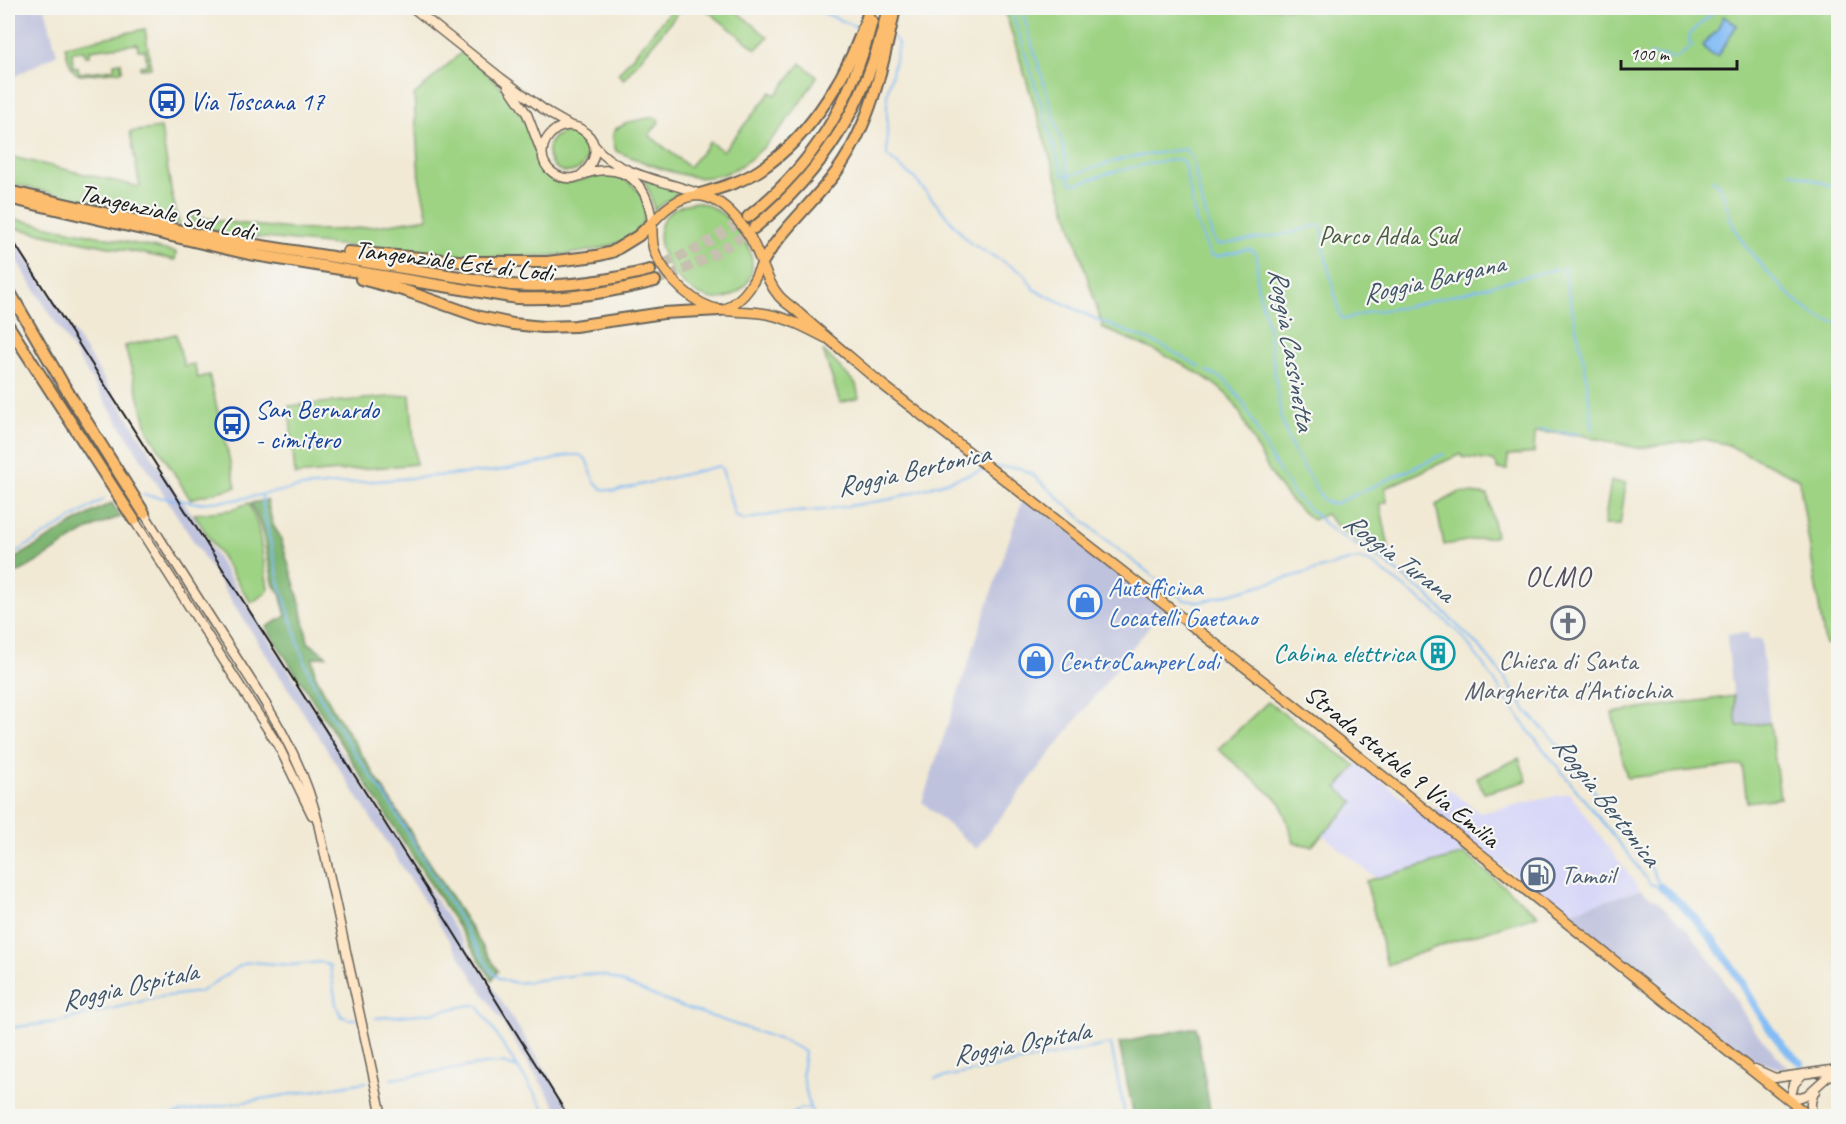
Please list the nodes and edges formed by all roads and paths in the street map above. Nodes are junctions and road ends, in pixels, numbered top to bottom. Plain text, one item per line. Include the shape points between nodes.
1 (413, 8) edge
2 (870, 8) edge
3 (875, 8) edge
4 (888, 8) edge
5 (895, 8) edge
6 (501, 78) junction
7 (572, 126) junction
8 (594, 144) junction
9 (543, 158) junction
10 (581, 175) junction
11 (700, 194) junction
12 (10, 195) edge
13 (748, 217) tunnel mouth
14 (652, 223) junction
15 (754, 228) tunnel mouth
16 (194, 238) junction
17 (318, 254) junction
18 (762, 263) junction
19 (318, 266) junction
20 (650, 270) tunnel mouth
21 (655, 281) tunnel mouth
22 (8, 289) edge
23 (722, 310) junction
24 (8, 325) edge
25 (826, 338) junction
26 (144, 513) joint
27 (134, 520) joint
28 (326, 859) junction
29 (1744, 1063) junction
30 (1839, 1070) edge
31 (1801, 1076) junction
32 (1818, 1085) junction
33 (1790, 1100) junction
34 (382, 1116) edge
35 (1811, 1116) edge

1 - 6 main road
2 - 11 highway via 852,56 804,130 761,170
3 - 13 highway via 850,90 818,146 789,180
4 - 15 highway via 860,96 837,137 798,188
5 - 18 highway via 874,96 851,148 817,197
6 - 7 main road
6 - 9 main road via 527,114
7 - 8 main road via 584,130
7 - 9 main road via 550,133 542,149
8 - 10 main road via 593,162
8 - 11 main road via 607,159 622,167
9 - 10 main road via 557,176
10 - 14 main road via 608,171 633,180 644,191
11 - 14 main road via 676,201
11 - 18 main road via 731,212 744,227
12 - 16 highway, Tangenziale Sud Lodi
14 - 17 highway via 612,252 548,262 470,262 356,252
14 - 23 main road via 656,254 665,270 693,298
16 - 17 highway, Tangenziale Sud Lodi
16 - 19 highway, Tangenziale Sud Lodi
17 - 20 highway, Tangenziale Est di Lodi via 525,286 580,284
18 - 23 main road via 742,299
18 - 25 main road, Strada statale 9 Via Emilia via 780,297
19 - 21 highway, Tangenziale Est di Lodi via 544,299 597,294
19 - 23 highway via 513,324 575,326 663,313
22 - 26 highway
23 - 25 main road, Strada statale 9 Via Emilia via 768,314 798,323
24 - 27 highway
25 - 29 main road, Strada statale 9 Via Emilia
26 - 28 main road via 289,744 313,802
27 - 28 main road via 279,747 310,811
28 - 34 main road
29 - 31 main road via 1775,1078
29 - 33 main road, Strada statale 9 Via Emilia
30 - 31 main road
30 - 32 main road
31 - 33 main road via 1794,1084
32 - 33 main road via 1807,1095
32 - 35 main road via 1811,1099
33 - 35 main road, Strada statale 9 Via Emilia

